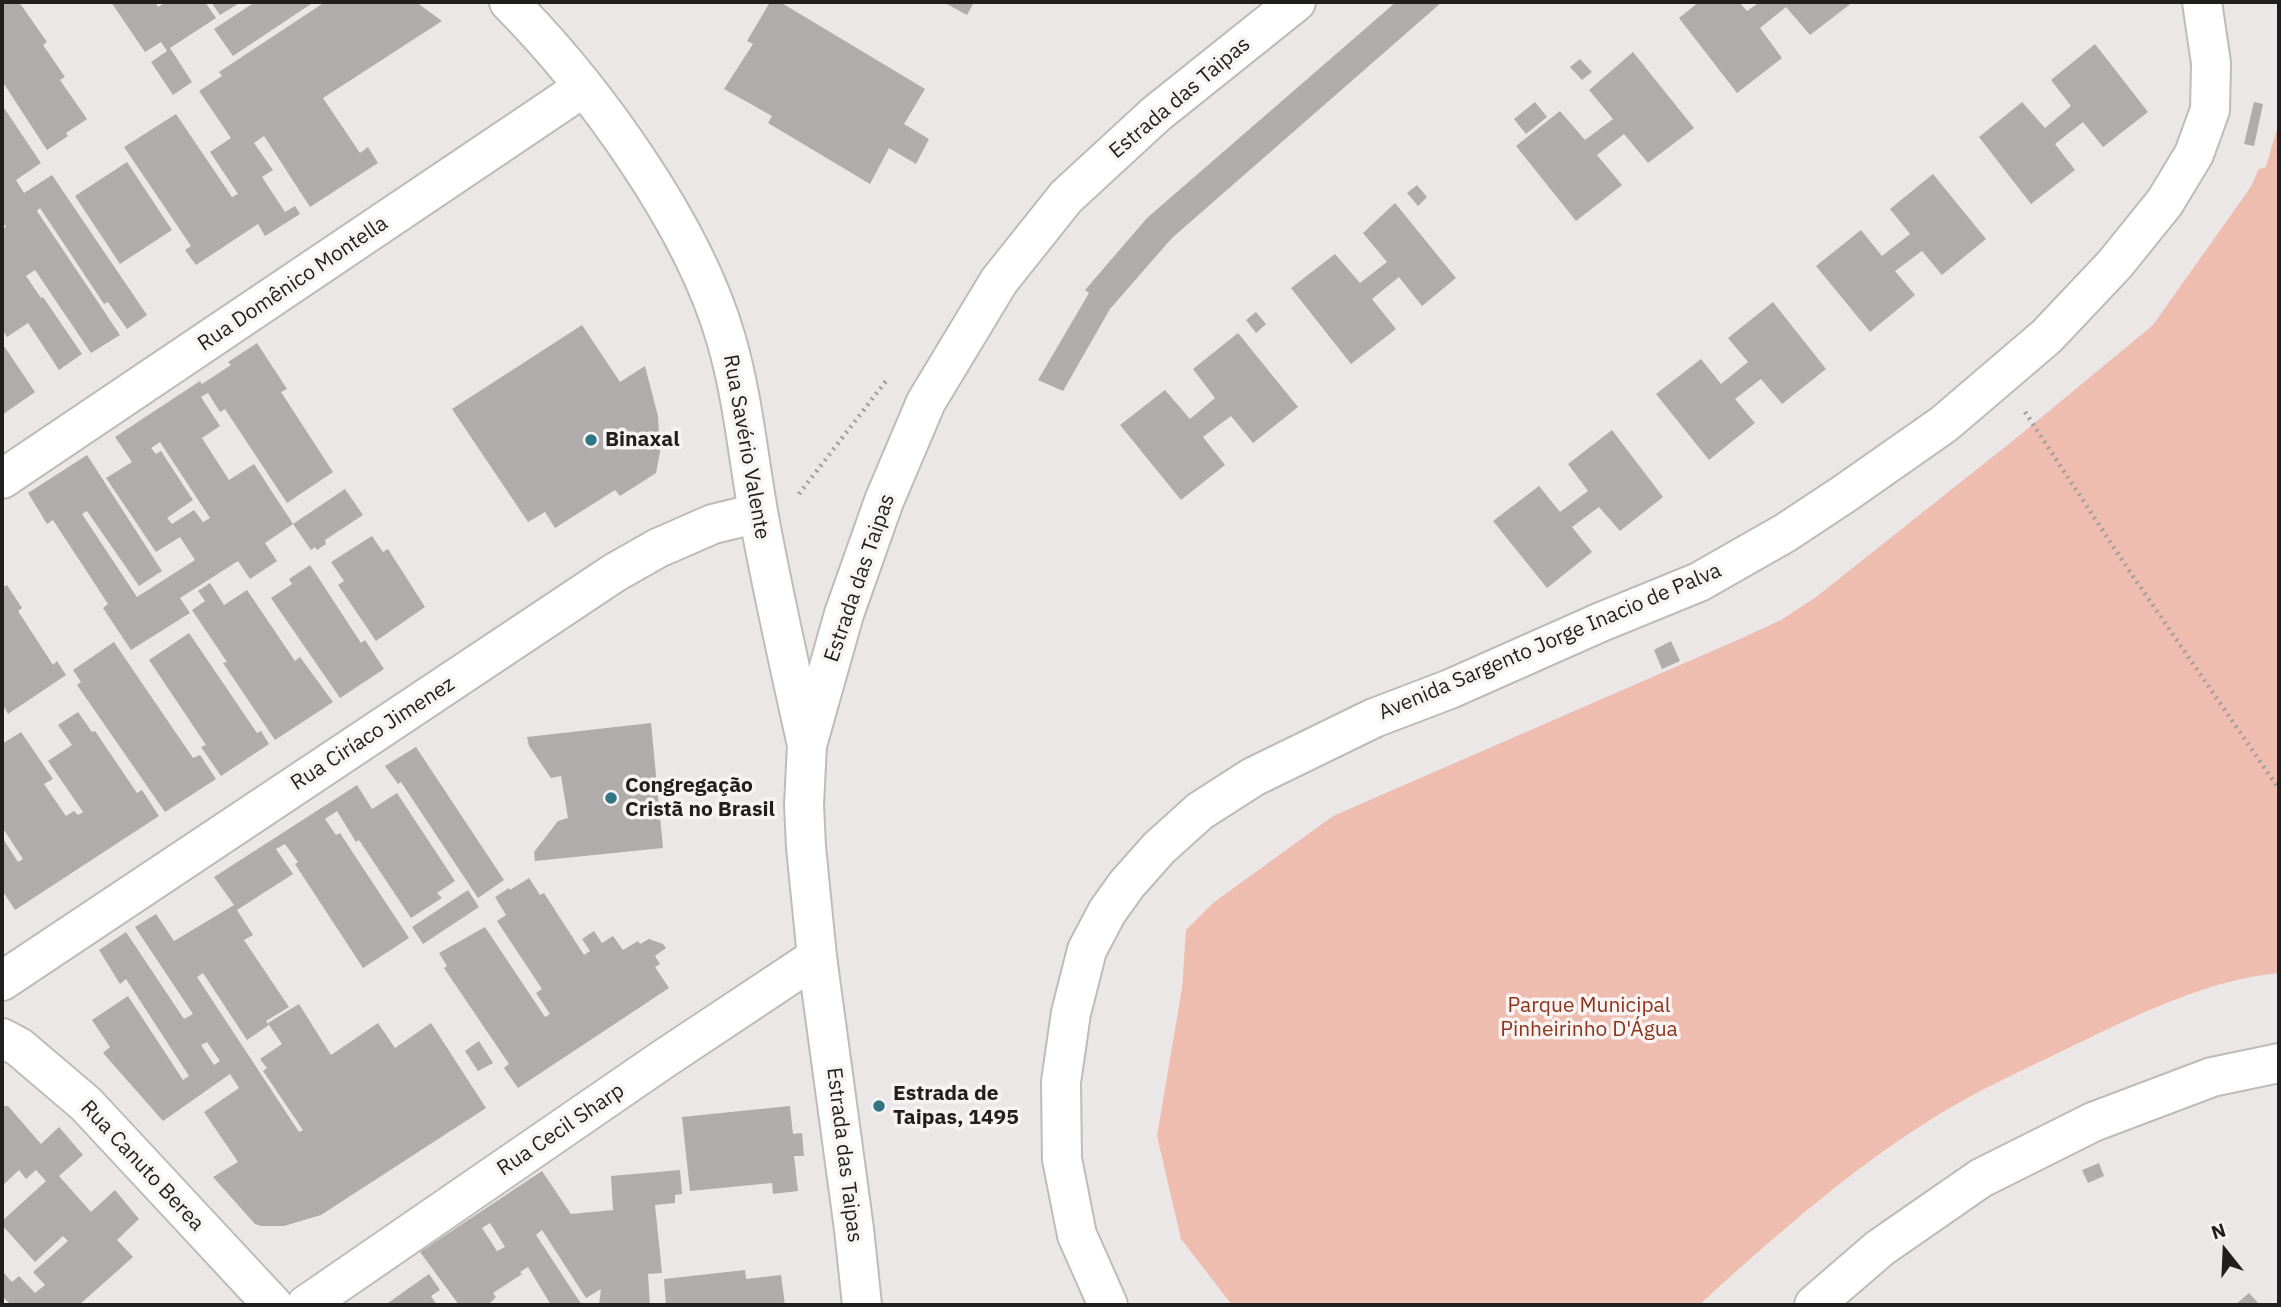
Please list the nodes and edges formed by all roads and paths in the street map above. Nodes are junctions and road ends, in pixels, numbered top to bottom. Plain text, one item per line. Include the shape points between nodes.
1 (509, 2) edge
2 (1296, 2) edge
3 (2203, 2) edge
4 (584, 88) junction
5 (2001, 375) junction
6 (2, 479) edge
7 (758, 513) junction
8 (807, 745) junction
9 (2279, 789) edge
10 (817, 957) junction
11 (2, 981) edge
12 (2, 1038) edge
13 (2279, 1063) edge
14 (273, 1305) edge
15 (306, 1305) edge
16 (862, 1305) edge
17 (1108, 1305) edge
18 (1814, 1305) edge

1 - 4 street, Rua Savério Valente
2 - 8 street, Estrada das Taipas via 1156,114 1066,197 999,281 926,402 884,501
3 - 5 street, Avenida Sargento Jorge Inacio de Palva via 2211,63 2210,110 2194,154 2165,202 2115,264 2047,336
4 - 6 street, Rua Domênico Montella
4 - 7 street, Rua Savério Valente via 667,209 705,281 726,338
5 - 9 path
5 - 17 street, Avenida Sargento Jorge Inacio de Palva via 1944,424 1844,494 1699,582 1374,718 1253,777 1200,811 1159,848 1120,893 1087,950 1060,1082 1062,1159 1077,1235
7 - 8 street, Rua Savério Valente
7 - 11 street, Rua Ciríaco Jimenez via 713,524 614,573
8 - 10 street, Estrada das Taipas via 805,833
10 - 15 street, Rua Cecil Sharp
10 - 16 street, Estrada das Taipas
12 - 14 street, Rua Canuto Berea via 86,1104
13 - 18 street via 2212,1077 2093,1122 1981,1178 1880,1248

